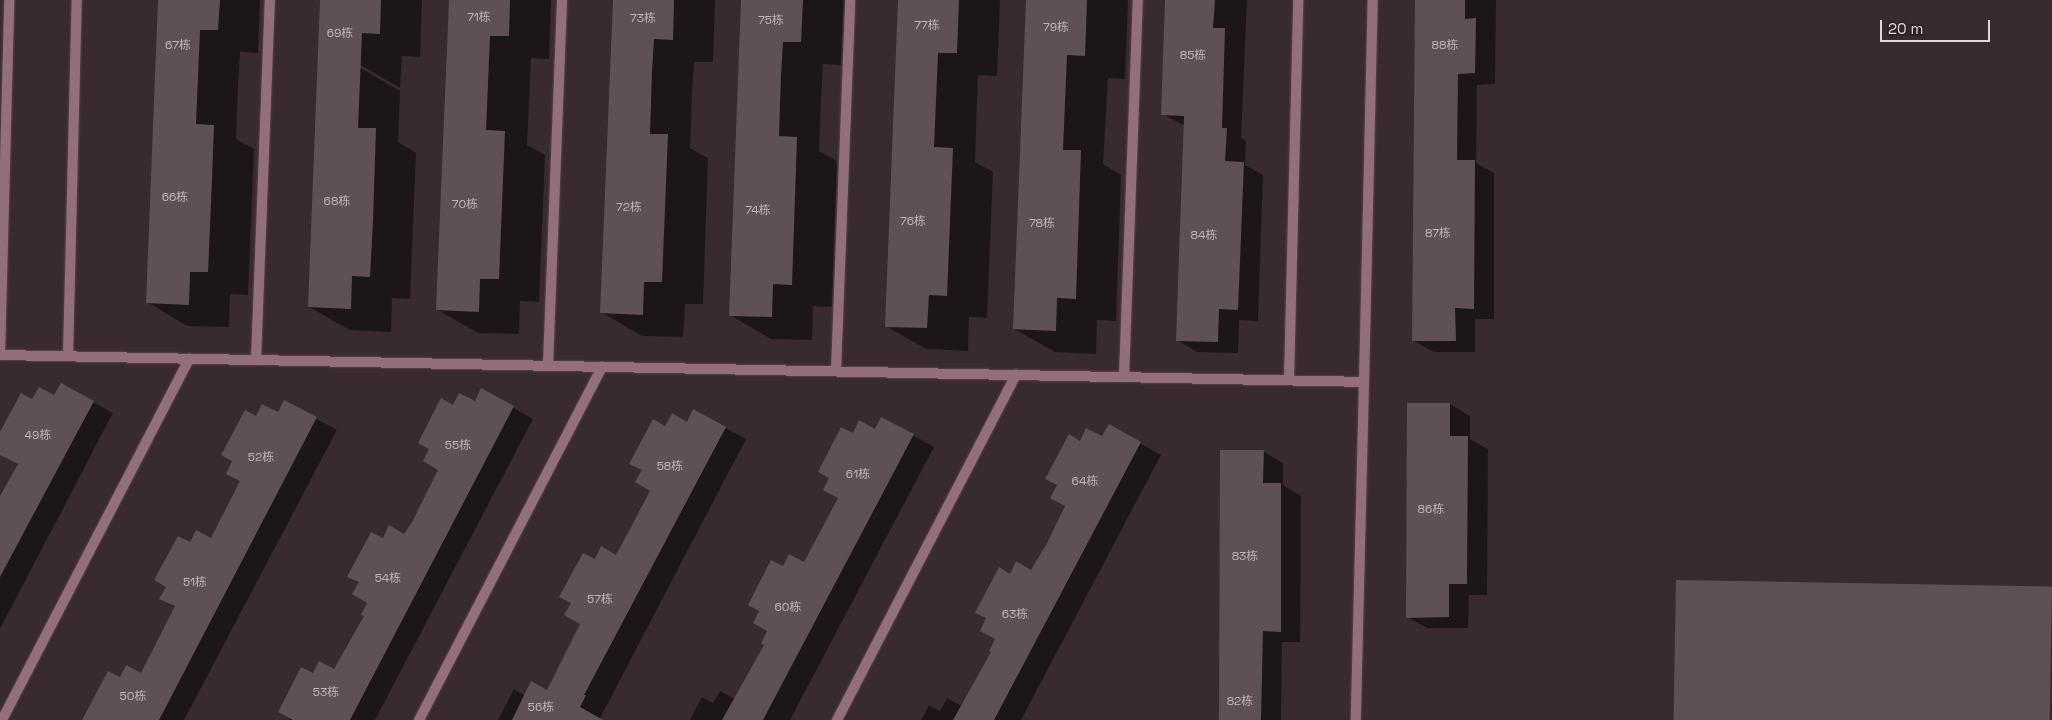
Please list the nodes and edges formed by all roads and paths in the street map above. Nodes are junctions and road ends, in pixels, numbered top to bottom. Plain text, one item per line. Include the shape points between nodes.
1 (9, 0) edge
2 (76, 0) edge
3 (270, 0) edge
4 (562, 0) edge
5 (850, 0) edge
6 (1138, 0) edge
7 (1298, 0) edge
8 (1373, 0) edge
9 (0, 354) edge
10 (68, 356) junction
11 (189, 359) junction
12 (256, 360) junction
13 (548, 365) junction
14 (602, 366) junction
15 (836, 371) junction
16 (1016, 375) junction
17 (1124, 377) junction
18 (1289, 380) junction
19 (1364, 382) junction
20 (2, 720) edge
21 (419, 720) edge
22 (837, 720) edge
23 (1356, 720) edge

1 - 9 lane
2 - 10 lane
3 - 12 lane
4 - 13 lane
5 - 15 lane
6 - 17 lane
7 - 18 lane
8 - 19 lane
9 - 10 lane
10 - 11 lane
11 - 12 lane
11 - 20 lane
12 - 13 lane
13 - 14 lane
14 - 15 lane
14 - 21 lane
15 - 16 lane
16 - 17 lane
16 - 22 lane
17 - 18 lane
18 - 19 lane
19 - 23 lane

